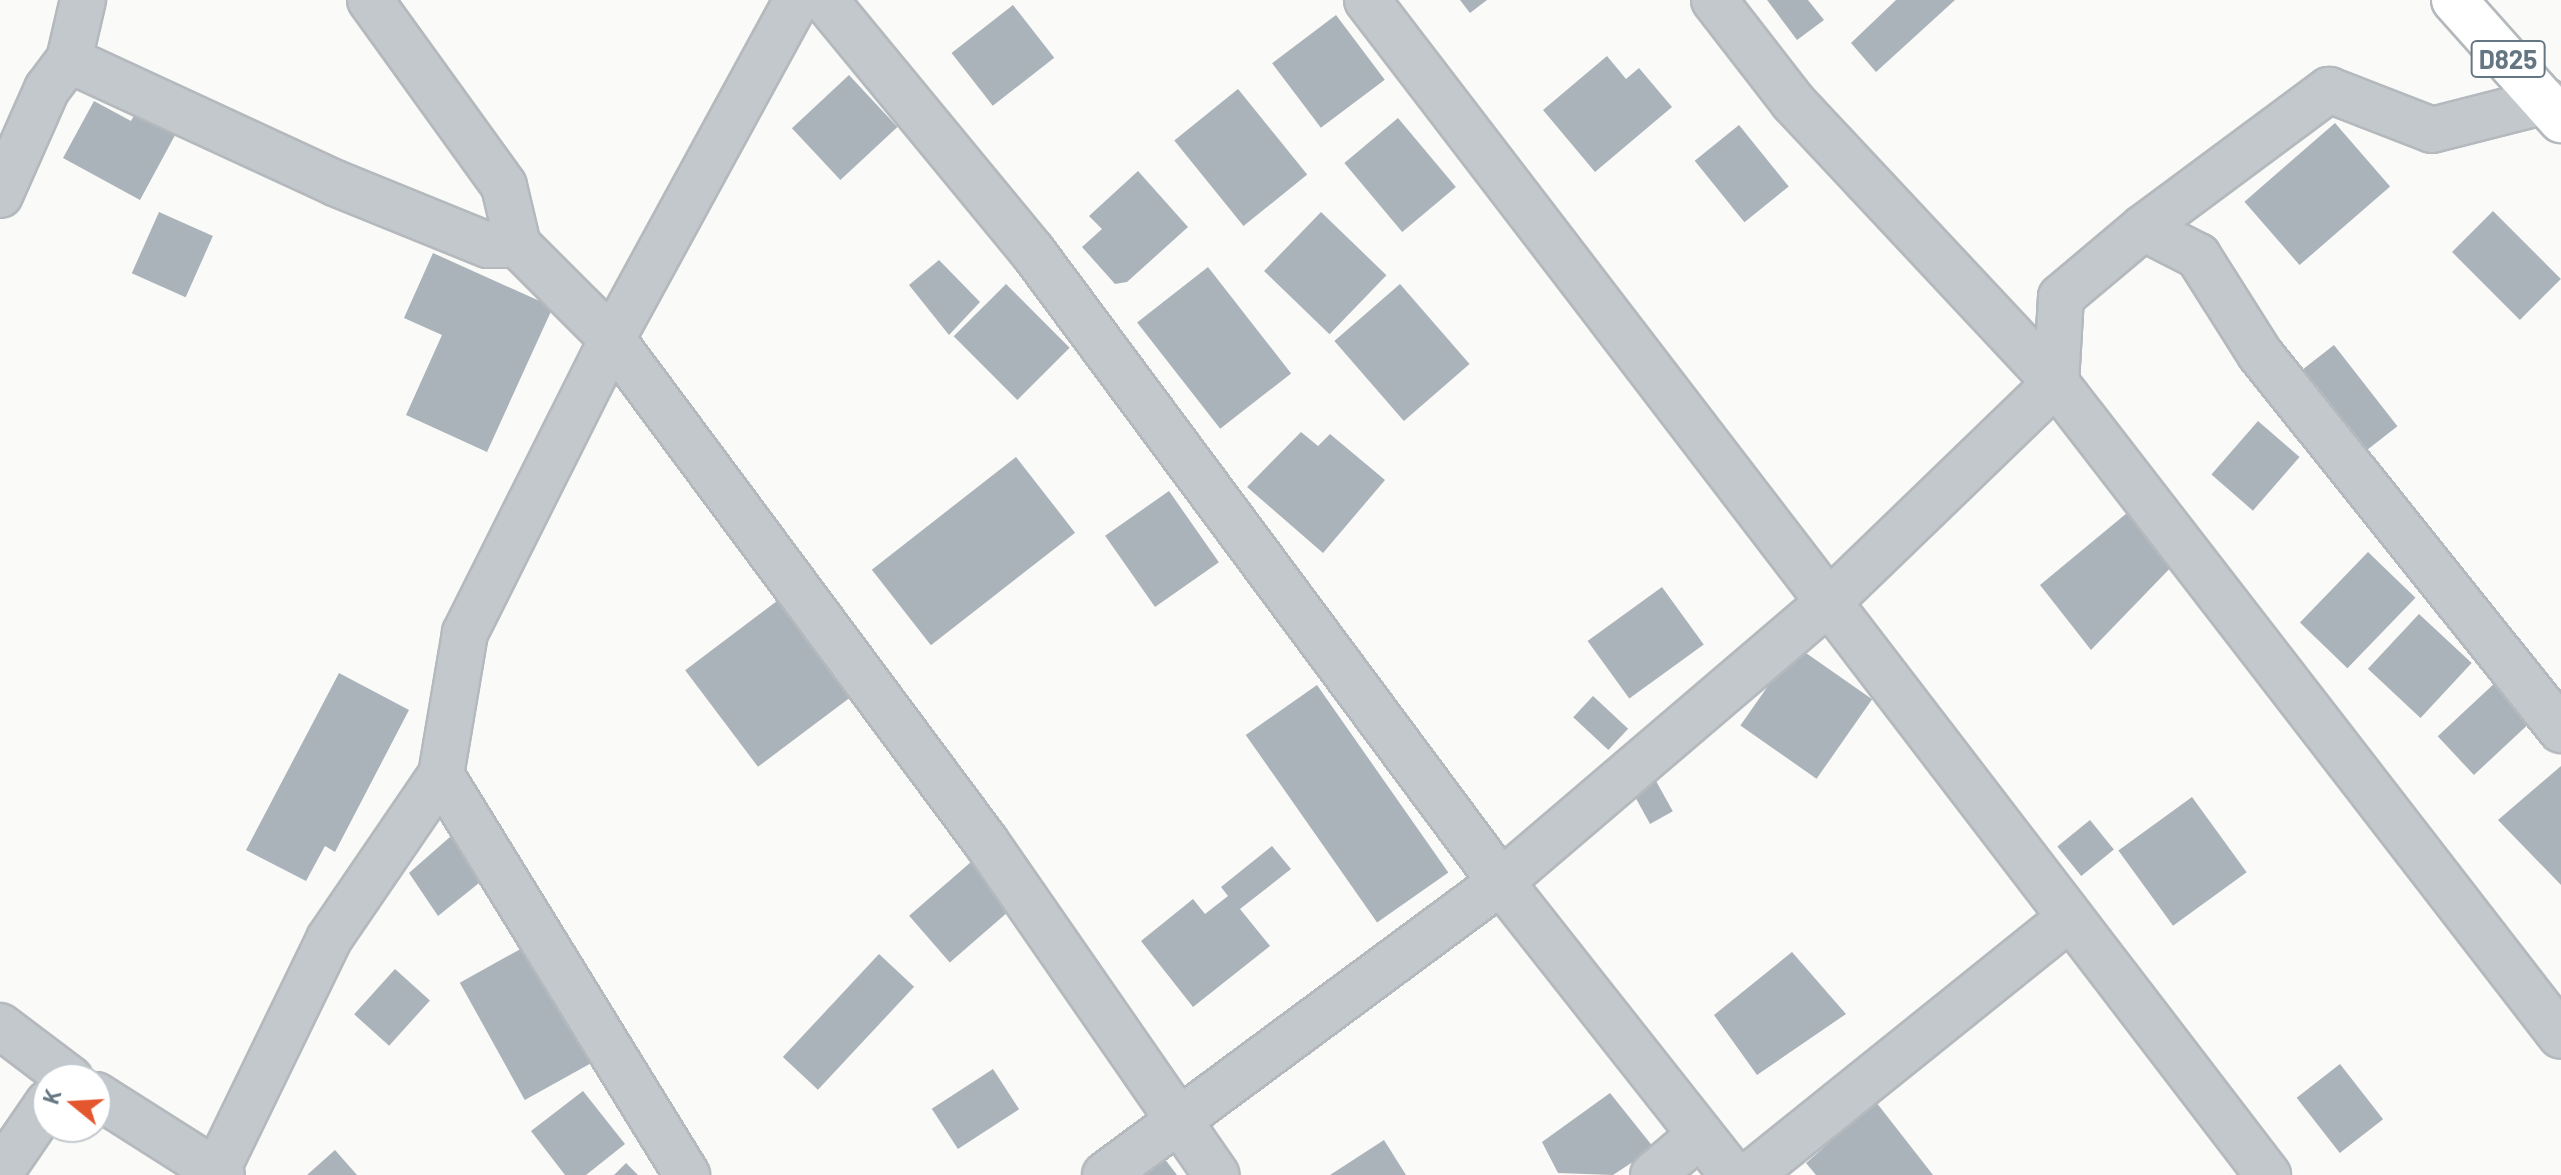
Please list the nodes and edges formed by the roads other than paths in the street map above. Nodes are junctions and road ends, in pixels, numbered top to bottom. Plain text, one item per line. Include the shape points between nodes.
1 (83, 0) edge
2 (370, 0) edge
3 (797, 0) edge
4 (825, 0) edge
5 (1367, 0) edge
6 (1714, 0) edge
7 (2454, 0) edge
8 (69, 60) junction
9 (2553, 110) edge
10 (0, 195) edge
11 (2143, 228) junction
12 (518, 245) junction
13 (612, 339) junction
14 (2056, 383) junction
15 (1832, 599) junction
16 (2561, 730) edge
17 (441, 775) junction
18 (1501, 882) junction
19 (2068, 919) junction
20 (0, 1026) edge
21 (2561, 1036) edge
22 (43, 1063) edge
23 (112, 1110) edge
24 (1182, 1122) junction
25 (32, 1133) edge
26 (1700, 1135) junction
27 (220, 1172) edge
28 (0, 1173) edge
29 (687, 1175) edge
30 (1105, 1175) edge
31 (1217, 1175) edge
32 (1653, 1175) edge
33 (1732, 1175) edge
34 (1750, 1175) edge
35 (2268, 1175) edge

1 - 8 street
2 - 12 street via 504,186
3 - 13 street
4 - 18 street via 1032,251
5 - 15 street via 1509,193
6 - 14 street via 1793,102
7 - 9 highway, D825
8 - 10 street via 47,89
8 - 12 street via 335,183 488,245
9 - 11 street via 2432,130 2329,90
11 - 14 street via 2061,297
11 - 16 street via 2198,256 2260,354
12 - 13 street
13 - 17 street via 465,633
13 - 24 street via 986,842
14 - 15 street
14 - 21 street
15 - 18 street
15 - 19 street
17 - 27 street via 329,939
17 - 29 street
18 - 24 street
18 - 26 street
19 - 34 street
19 - 35 street
20 - 22 street
23 - 27 street
24 - 30 street
24 - 31 street
25 - 28 street
26 - 32 street
26 - 33 street

